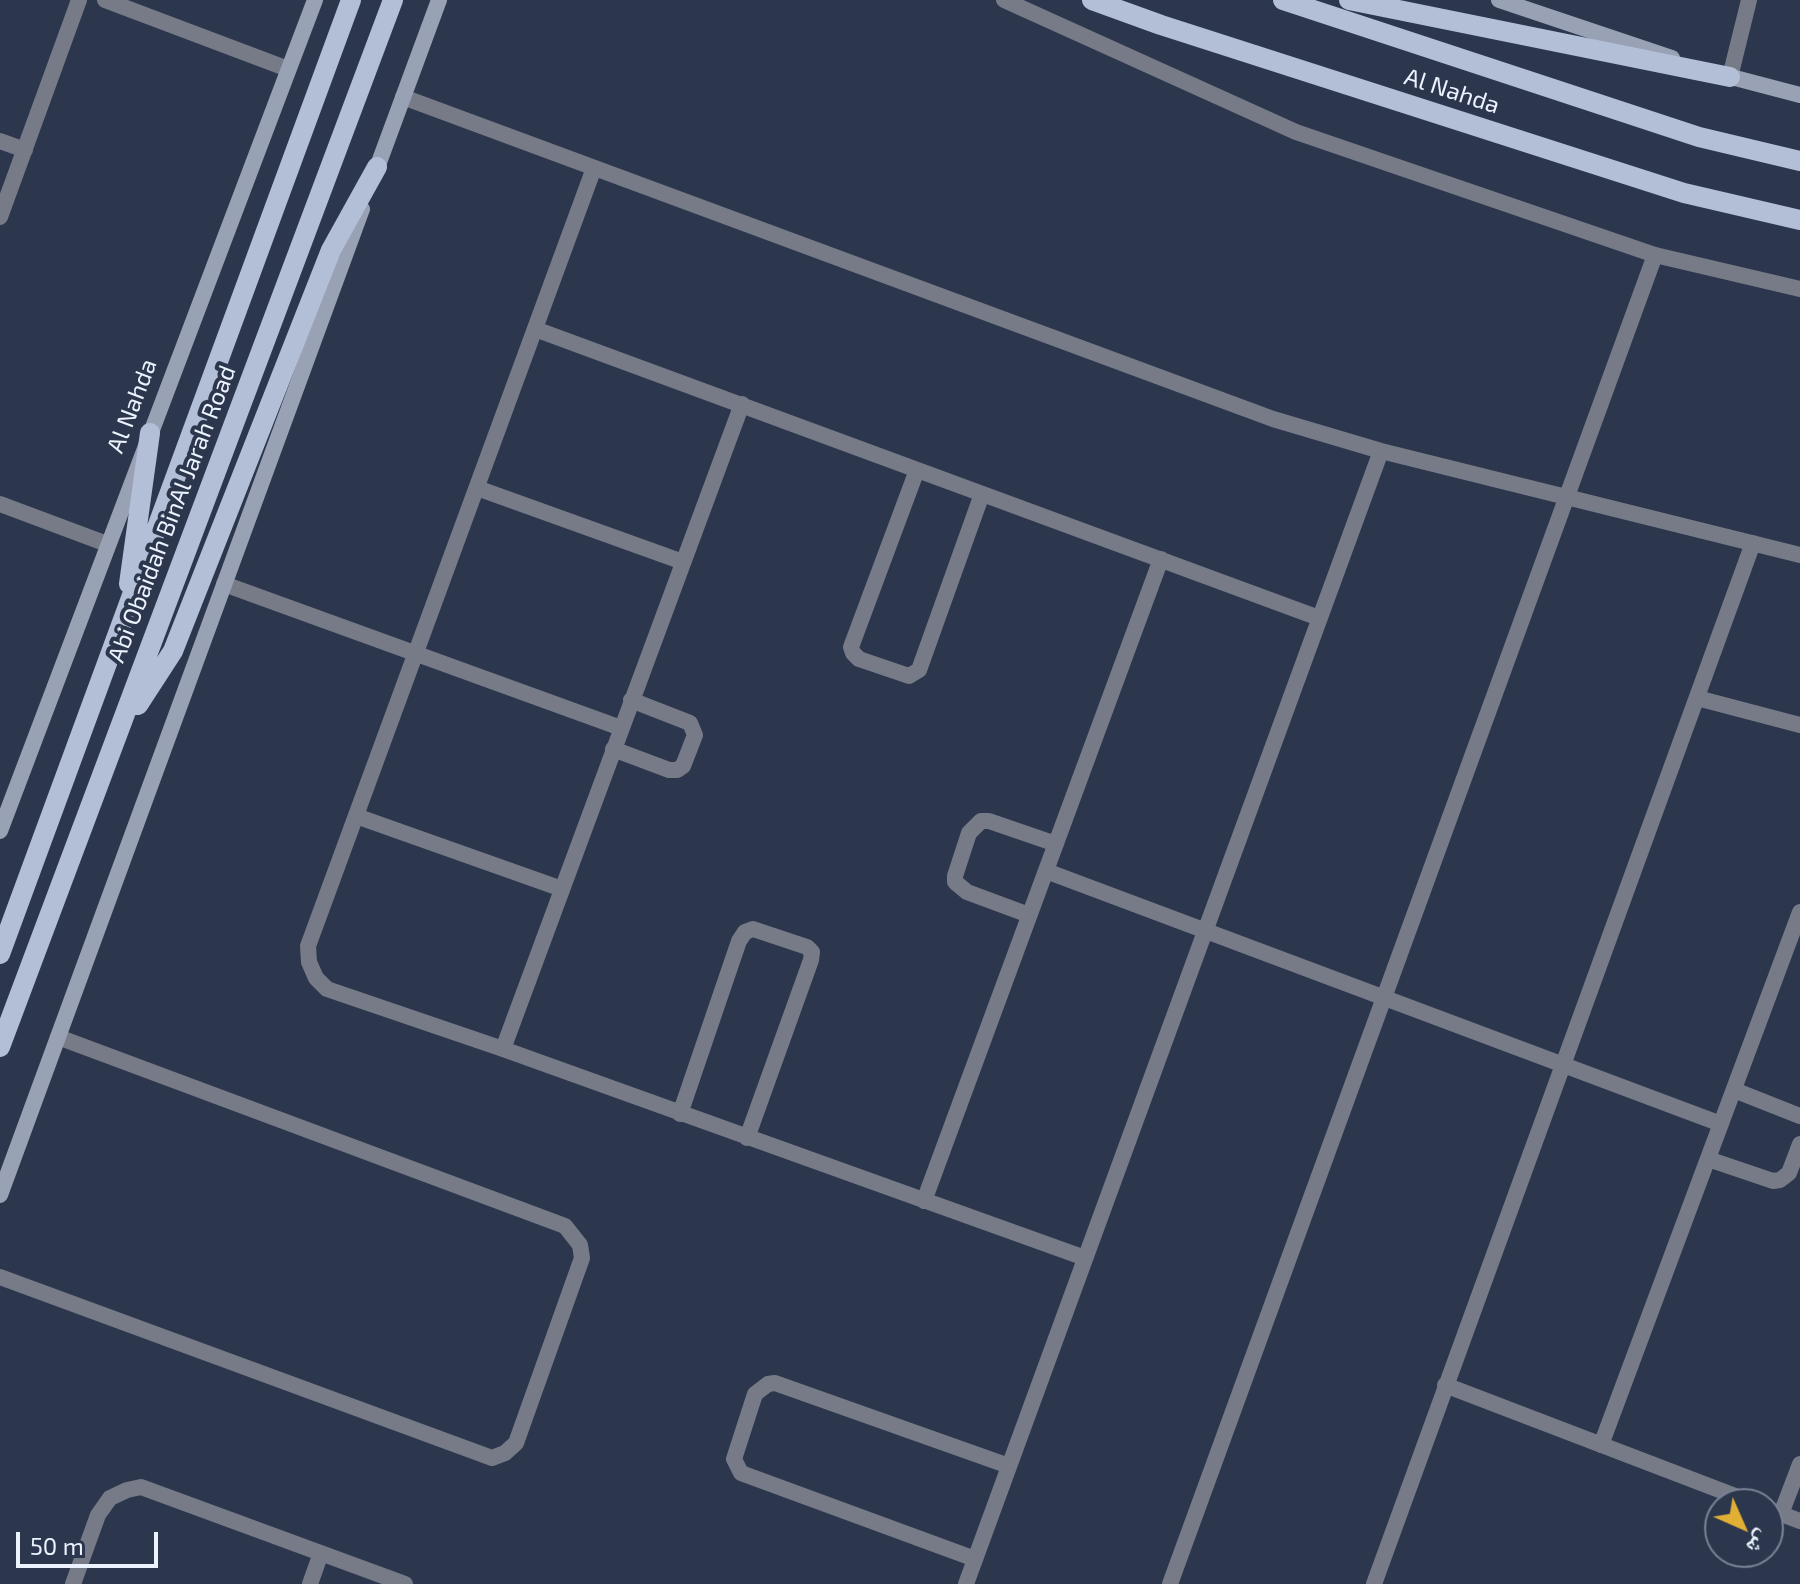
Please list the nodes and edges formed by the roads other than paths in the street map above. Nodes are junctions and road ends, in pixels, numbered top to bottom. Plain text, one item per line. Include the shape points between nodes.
1 (79, 0) edge
2 (105, 0) edge
3 (315, 0) edge
4 (351, 0) edge
5 (393, 0) edge
6 (439, 0) edge
7 (1004, 0) edge
8 (1092, 0) edge
9 (1283, 0) edge
10 (1349, 0) edge
11 (1499, 0) edge
12 (1749, 0) edge
13 (288, 69) junction
14 (1730, 77) junction
15 (1800, 95) edge
16 (403, 97) junction
17 (0, 141) edge
18 (25, 150) junction
19 (1800, 161) edge
20 (377, 167) junction
21 (594, 168) junction
22 (0, 217) edge
23 (1800, 220) edge
24 (1655, 255) junction
25 (1800, 289) edge
26 (535, 329) junction
27 (742, 404) junction
28 (150, 433) junction
29 (1381, 451) junction
30 (917, 470) junction
31 (477, 488) junction
32 (982, 494) junction
33 (1567, 497) junction
34 (0, 504) edge
35 (1753, 543) junction
36 (107, 544) junction
37 (1800, 555) edge
38 (1161, 559) junction
39 (683, 562) junction
40 (224, 584) junction
41 (1319, 618) junction
42 (123, 623) junction
43 (415, 651) junction
44 (1697, 698) junction
45 (631, 700) junction
46 (1800, 725) edge
47 (621, 728) junction
48 (115, 742) junction
49 (613, 749) junction
50 (356, 816) junction
51 (0, 831) edge
52 (1056, 844) junction
53 (1046, 871) junction
54 (562, 889) junction
55 (1800, 912) edge
56 (1029, 915) junction
57 (1204, 930) junction
58 (0, 954) edge
59 (1384, 998) junction
60 (58, 1037) junction
61 (0, 1047) edge
62 (503, 1049) junction
63 (1562, 1065) junction
64 (1734, 1090) junction
65 (680, 1114) junction
66 (1800, 1116) edge
67 (1721, 1124) junction
68 (747, 1138) junction
69 (1800, 1144) edge
70 (1708, 1159) junction
71 (0, 1195) edge
72 (924, 1201) junction
73 (1085, 1258) junction
74 (0, 1277) edge
75 (1445, 1385) junction
76 (1601, 1445) junction
77 (1800, 1464) edge
78 (1009, 1466) junction
79 (1714, 1488) edge
80 (1784, 1494) edge
81 (321, 1553) junction
82 (975, 1559) junction
83 (73, 1584) edge
84 (310, 1584) edge
85 (405, 1584) edge
86 (966, 1584) edge
87 (1170, 1584) edge
88 (1374, 1584) edge

1 - 18 street
2 - 13 street
3 - 13 main road, Al Nahda
4 - 42 main road, Abi Obaidah BinAl Jarah Road
5 - 48 main road, Abi Obaidah BinAl Jarah Road
6 - 16 main road
7 - 24 street via 1296,132
8 - 23 main road, Al Nahda via 1684,193
9 - 19 main road, Al Nahda via 1699,137
10 - 14 main road
11 - 14 main road
12 - 14 street
13 - 28 main road, Al Nahda
14 - 15 main road
16 - 20 main road
16 - 21 street
17 - 18 street
18 - 22 street
20 - 40 main road
20 - 48 main road via 331,250 173,651
21 - 26 street
21 - 29 street via 1273,419
24 - 25 street
24 - 33 street
26 - 27 street
26 - 31 street
27 - 30 street
27 - 39 street
28 - 36 main road, Al Nahda
28 - 42 main road
29 - 33 street
29 - 41 street
30 - 32 street
30 - 32 street via 851,647 859,659 909,676 919,670
31 - 39 street
31 - 43 street
32 - 38 street
33 - 35 street
33 - 59 street
34 - 36 street
35 - 37 street
35 - 44 street
36 - 51 main road, Al Nahda
38 - 41 street
38 - 52 street
39 - 45 street
40 - 43 street
40 - 60 main road
41 - 57 street
42 - 58 main road, Abi Obaidah BinAl Jarah Road
43 - 47 street
43 - 50 street
44 - 46 street
44 - 63 street
45 - 47 street
45 - 49 street via 690,723 695,735 677,770
47 - 49 street
48 - 61 main road, Abi Obaidah BinAl Jarah Road
49 - 54 street
50 - 54 street
50 - 62 street via 308,946 316,978 327,989
52 - 53 street
52 - 56 street via 989,821 981,821 969,833 955,882 967,892
53 - 56 street
53 - 57 street
54 - 62 street
55 - 64 street
56 - 72 street
57 - 59 street
57 - 73 street
59 - 63 street
59 - 87 street
60 - 71 main road
60 - 74 street via 565,1226 580,1245 582,1258 516,1443 492,1458
62 - 65 street
63 - 67 street
63 - 75 street
64 - 66 street
64 - 67 street
65 - 68 street
65 - 68 street via 745,932 753,929 807,947 811,960
67 - 70 street
68 - 72 street
69 - 70 street via 1789,1173 1780,1180
70 - 76 street
72 - 73 street
73 - 78 street
75 - 76 street
75 - 88 street
76 - 79 street
77 - 80 street
78 - 82 street
78 - 82 street via 775,1383 755,1394 734,1459 741,1473
81 - 83 street via 141,1487 110,1498 98,1515
81 - 84 street
81 - 85 street
82 - 86 street

